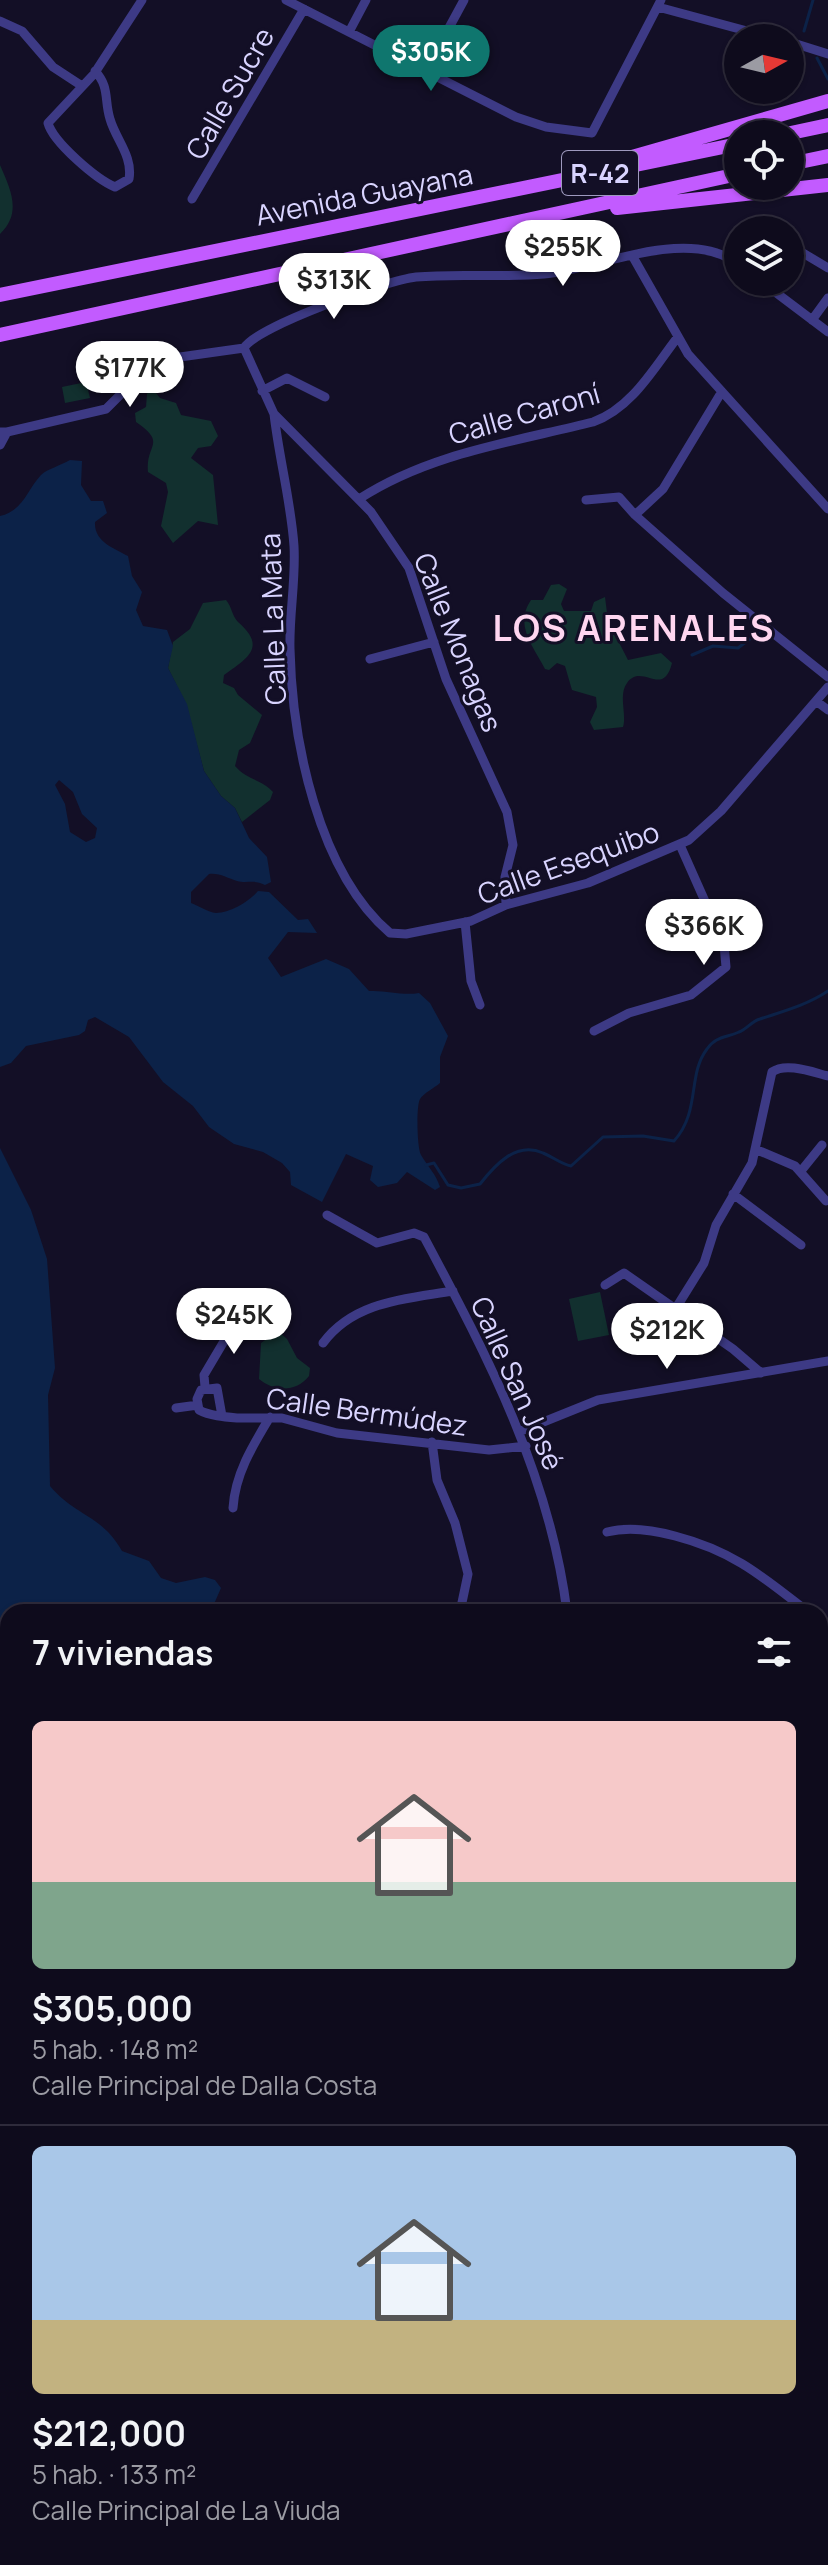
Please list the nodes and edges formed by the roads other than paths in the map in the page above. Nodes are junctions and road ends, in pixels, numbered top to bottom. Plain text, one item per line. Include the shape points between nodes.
1 (142, 0) edge
2 (286, 0) edge
3 (366, 0) edge
4 (464, 0) edge
5 (660, 4) edge
6 (304, 9) junction
7 (0, 21) edge
8 (726, 24) edge
9 (349, 32) junction
10 (804, 46) edge
11 (828, 54) edge
12 (95, 71) junction
13 (425, 72) junction
14 (82, 86) junction
15 (828, 101) edge
16 (828, 125) edge
17 (804, 130) edge
18 (724, 147) edge
19 (828, 156) edge
20 (804, 161) edge
21 (724, 177) edge
22 (571, 179) junction
23 (828, 185) edge
24 (192, 199) dead end
25 (576, 209) junction
26 (804, 254) edge
27 (724, 256) edge
28 (633, 257) junction
29 (828, 268) edge
30 (0, 295) edge
31 (780, 296) edge
32 (828, 298) edge
33 (812, 320) junction
34 (828, 332) edge
35 (0, 335) edge
36 (677, 338) junction
37 (244, 348) junction
38 (262, 391) junction
39 (721, 393) junction
40 (325, 397) dead end
41 (274, 414) junction
42 (3, 432) edge
43 (0, 445) edge
44 (359, 499) junction
45 (586, 500) dead end
46 (828, 509) edge
47 (635, 515) junction
48 (434, 642) junction
49 (370, 659) dead end
50 (828, 677) edge
51 (828, 687) edge
52 (816, 701) junction
53 (828, 710) edge
54 (680, 845) junction
55 (506, 905) junction
56 (465, 922) junction
57 (399, 935) joint
58 (480, 1005) dead end
59 (594, 1031) dead end
60 (828, 1076) edge
61 (822, 1145) dead end
62 (755, 1149) junction
63 (801, 1171) junction
64 (733, 1194) junction
65 (826, 1201) dead end
66 (327, 1215) dead end
67 (801, 1245) dead end
68 (605, 1285) dead end
69 (453, 1291) junction
70 (676, 1308) junction
71 (236, 1321) dead end
72 (323, 1343) dead end
73 (828, 1361) edge
74 (761, 1373) junction
75 (205, 1387) junction
76 (176, 1408) dead end
77 (199, 1408) junction
78 (222, 1416) junction
79 (270, 1417) junction
80 (521, 1431) junction
81 (432, 1442) junction
82 (526, 1446) junction
83 (233, 1508) dead end
84 (607, 1532) dead end
85 (462, 1604) edge
86 (566, 1604) edge
87 (798, 1604) edge

1 - 12 street
2 - 6 street
3 - 9 street
4 - 13 street
5 - 8 street
5 - 13 street via 592,133 524,120
6 - 9 street
6 - 24 street, Calle Sucre
7 - 14 street via 22,31 53,67
9 - 13 street
10 - 11 street
12 - 14 street
12 - 14 street via 107,88 110,122 126,154 129,179 115,187 89,170 51,132 49,119
15 - 22 main road
16 - 17 main road
18 - 22 main road, Avenida Guayana / R-42
19 - 20 main road
21 - 25 main road, Avenida Guayana / R-42
22 - 30 main road, Avenida Guayana / R-42
23 - 25 main road
25 - 35 main road, Avenida Guayana / R-42
26 - 29 street
27 - 28 street via 667,249
28 - 36 street
28 - 37 street via 542,274 403,279 275,326
31 - 33 street
32 - 33 street
33 - 34 street
36 - 39 street
36 - 44 street, Calle Caroní via 622,406 605,417 471,450 403,475
37 - 38 street, Calle Monagas
37 - 42 street via 173,358 139,376 106,409
38 - 40 street via 287,378
38 - 41 street, Calle Monagas
39 - 46 street
39 - 47 street via 663,489
41 - 44 street, Calle Monagas
41 - 57 street, Calle La Mata via 293,542 290,660 305,763 346,884 387,931
42 - 43 street
44 - 48 street, Calle Monagas via 405,561
45 - 47 street via 619,497
47 - 50 street
48 - 49 street
48 - 55 street, Calle Monagas via 507,812 513,845 504,885
51 - 52 street, Calle Esequibo
52 - 53 street
52 - 54 street, Calle Esequibo via 711,822
54 - 55 street, Calle Esequibo via 570,890
54 - 59 street via 724,944 726,967 691,995 629,1013
55 - 56 street, Calle Esequibo
56 - 57 street, Calle Esequibo
56 - 58 street via 471,981
60 - 62 street via 773,1069
61 - 63 street
62 - 63 street
62 - 64 street
63 - 65 street
64 - 67 street
64 - 70 street via 704,1263
66 - 69 street, Calle San José via 377,1243 414,1233 424,1237
68 - 70 street via 624,1273
69 - 72 street via 377,1306 341,1323
69 - 80 street, Calle San José
70 - 74 street
71 - 75 street via 204,1375
73 - 74 street
74 - 80 street via 598,1400
75 - 77 street via 198,1394
75 - 78 street via 220,1392
76 - 77 street, Calle Bermúdez
77 - 78 street, Calle Bermúdez
78 - 79 street, Calle Bermúdez
79 - 81 street, Calle Bermúdez via 337,1433
79 - 83 street via 243,1467
80 - 82 street, Calle San José
81 - 82 street, Calle Bermúdez via 502,1451
81 - 85 street via 437,1480 468,1574
82 - 86 street, Calle San José
84 - 87 street via 654,1531 714,1547 749,1565

